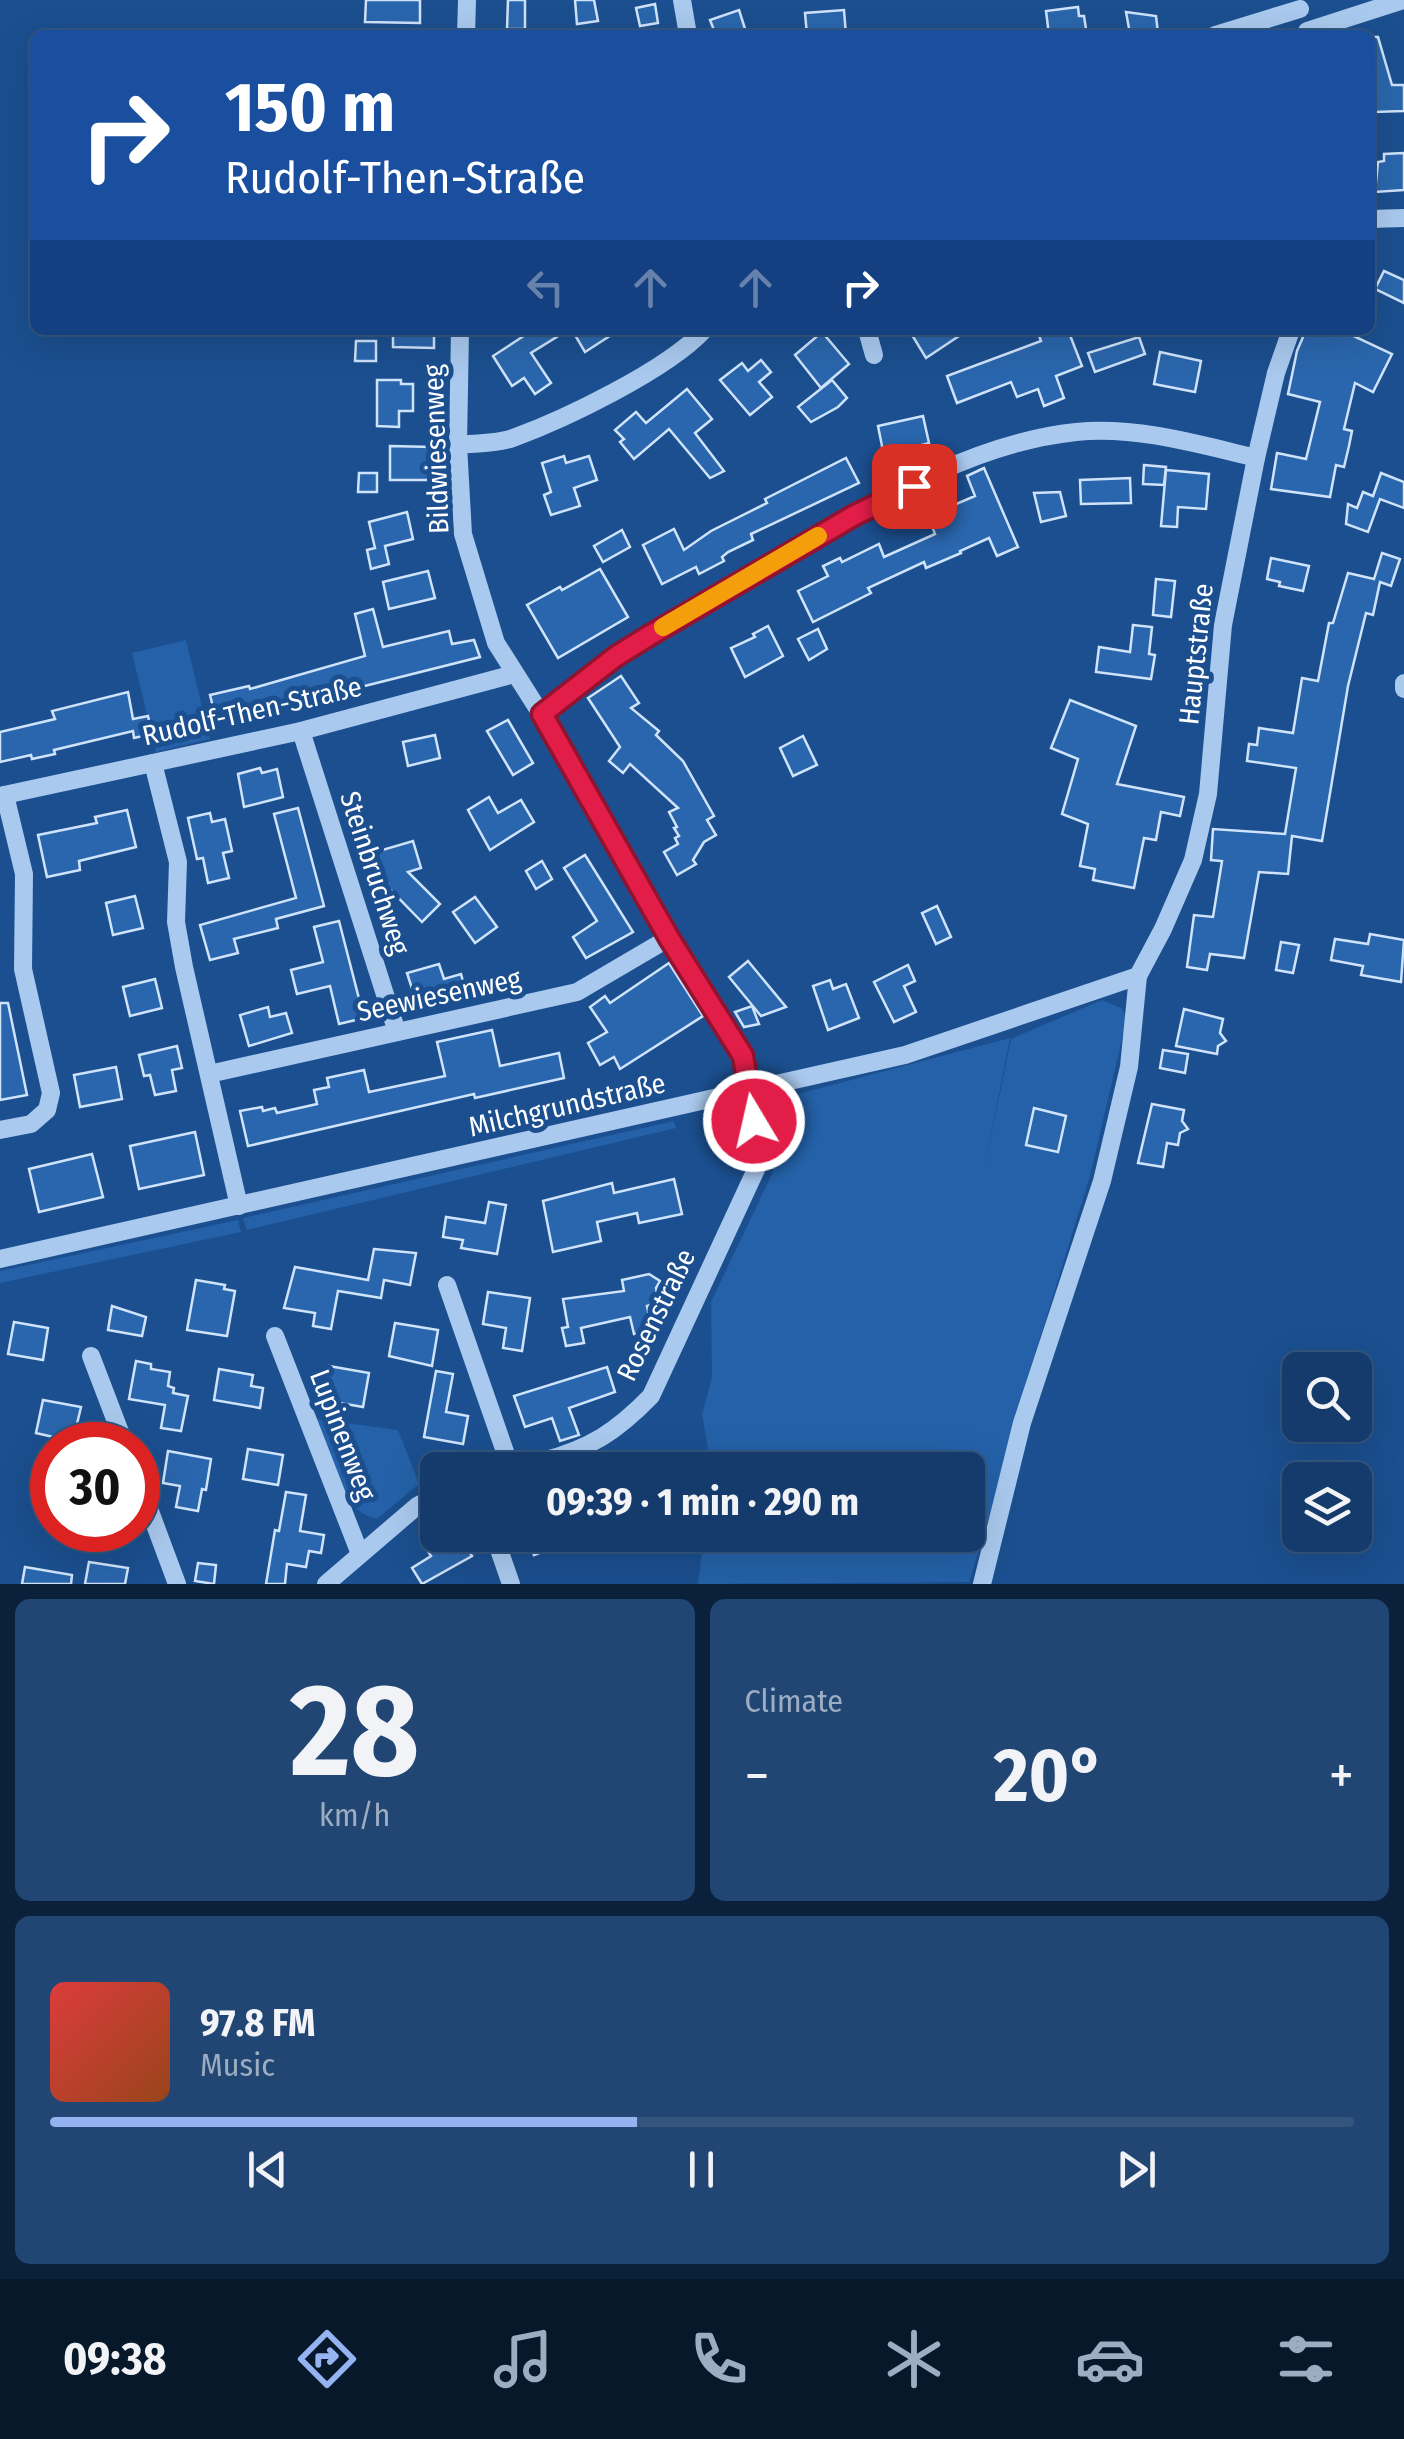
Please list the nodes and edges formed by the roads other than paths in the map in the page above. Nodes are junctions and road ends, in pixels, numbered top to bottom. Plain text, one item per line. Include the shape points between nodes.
1 (467, 0) edge
2 (682, 0) edge
3 (1402, 0) edge
4 (1299, 5) edge
5 (466, 30) edge
6 (687, 30) edge
7 (1230, 30) edge
8 (1306, 30) edge
9 (1316, 30) edge
10 (1404, 218) edge
11 (1375, 219) edge
12 (460, 335) edge
13 (699, 335) edge
14 (868, 335) edge
15 (1289, 335) edge
16 (874, 355) dead end
17 (458, 445) junction
18 (1256, 458) junction
19 (514, 674) junction
20 (542, 714) junction
21 (301, 731) junction
22 (153, 763) junction
23 (2, 795) edge
24 (669, 938) junction
25 (1138, 976) junction
26 (397, 1032) junction
27 (209, 1074) junction
28 (751, 1092) junction
29 (0, 1130) edge
30 (239, 1206) junction
31 (0, 1259) edge
32 (448, 1284) dead end
33 (275, 1336) dead end
34 (91, 1356) dead end
35 (116, 1422) edge
36 (497, 1452) edge
37 (570, 1452) edge
38 (420, 1504) edge
39 (160, 1538) edge
40 (500, 1552) edge
41 (360, 1554) junction
42 (177, 1584) edge
43 (326, 1584) edge
44 (510, 1584) edge
45 (982, 1584) edge

1 - 5 street
2 - 6 street
3 - 9 street
4 - 7 street
4 - 8 street
10 - 11 street
12 - 17 street, Bildwiesenweg
13 - 17 street via 609,394 510,439
14 - 16 street
15 - 18 street, Hauptstraße
17 - 19 street, Bildwiesenweg via 463,534 496,643
18 - 20 street via 1172,437 1081,432 1027,439 975,456 853,516 679,618
18 - 25 street, Hauptstraße via 1223,625 1208,794 1193,860
19 - 20 street, Bildwiesenweg
19 - 21 street, Rudolf-Then-Straße
20 - 24 street, Bildwiesenweg
21 - 22 street, Rudolf-Then-Straße
21 - 26 street, Steinbruchweg
22 - 23 street, Rudolf-Then-Straße
22 - 27 street via 178,862 176,922
23 - 29 street via 24,874 24,969 51,1094 48,1110 31,1124
24 - 26 street, Seewiesenweg via 577,992
24 - 28 street, Bildwiesenweg via 743,1056
25 - 28 street, Milchgrundstraße via 905,1055
25 - 45 street via 1129,1067 1102,1181 1022,1423
26 - 27 street, Seewiesenweg
27 - 30 street
28 - 30 street, Milchgrundstraße
28 - 37 street, Rosenstraße via 759,1163 651,1396 622,1426
30 - 31 street, Milchgrundstraße
32 - 36 street
33 - 41 street, Lupinenweg
34 - 35 street
38 - 41 street
39 - 42 street
40 - 44 street
41 - 43 street

